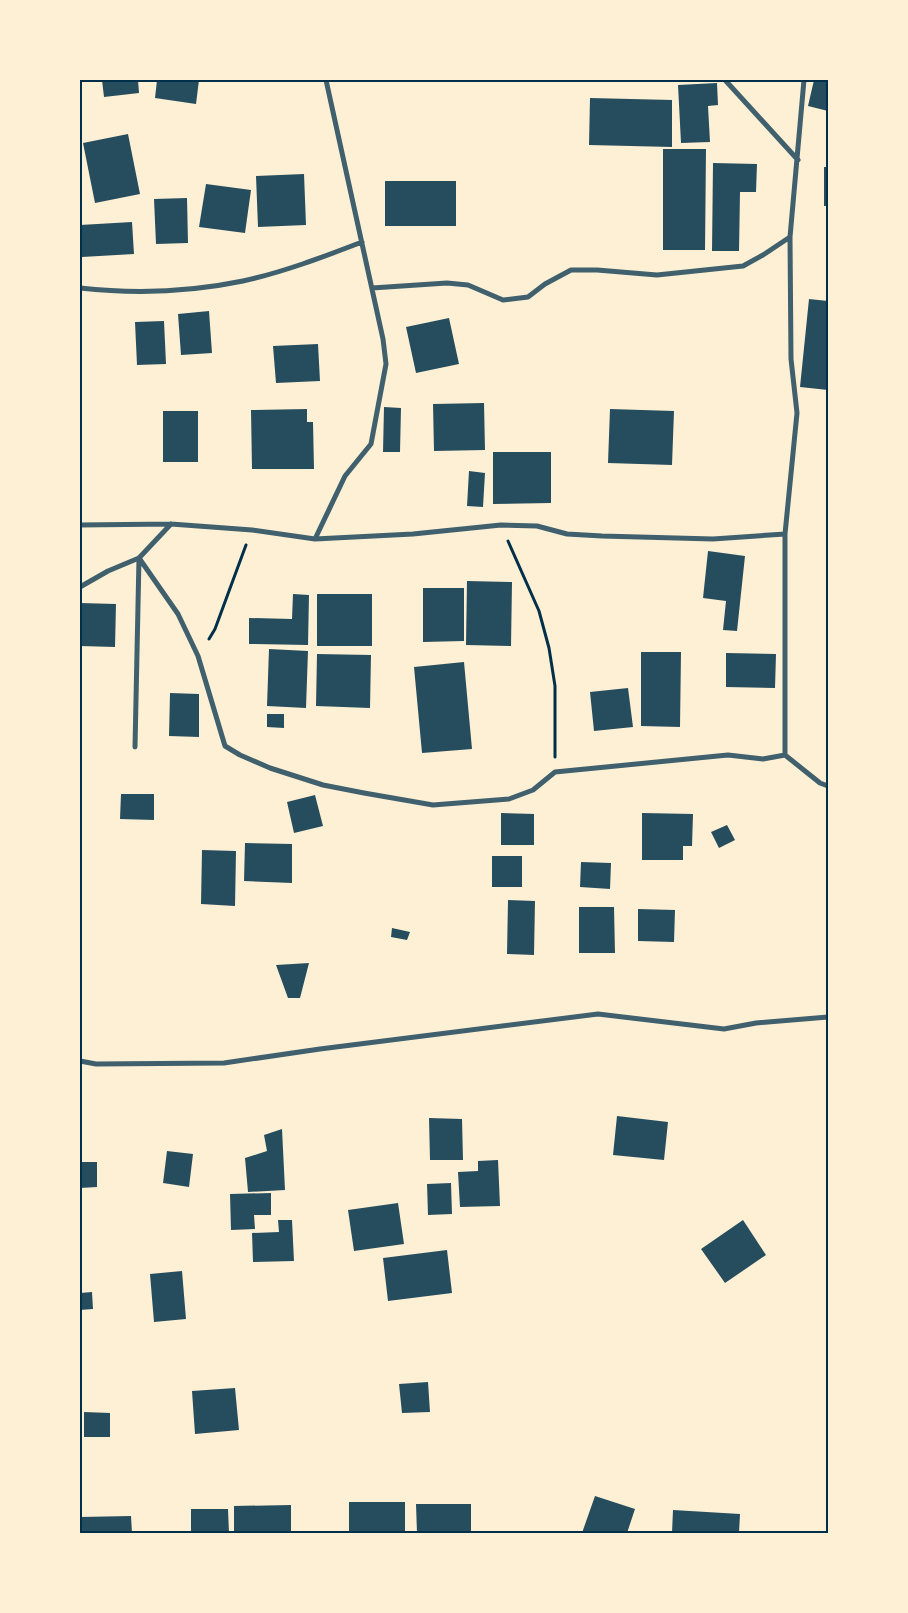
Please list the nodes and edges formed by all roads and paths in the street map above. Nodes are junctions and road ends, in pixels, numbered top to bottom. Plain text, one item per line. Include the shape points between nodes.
1 (326, 80) edge
2 (725, 80) edge
3 (804, 80) edge
4 (798, 160) junction
5 (790, 237) junction
6 (362, 242) junction
7 (80, 288) edge
8 (372, 288) junction
9 (171, 524) junction
10 (80, 525) edge
11 (501, 525) junction
12 (252, 530) junction
13 (785, 534) junction
14 (315, 539) junction
15 (139, 558) junction
16 (80, 587) edge
17 (198, 656) junction
18 (135, 747) dead end
19 (785, 755) junction
20 (555, 772) junction
21 (828, 786) edge
22 (828, 1011) edge
23 (826, 1017) edge
24 (80, 1061) edge

1 - 6 street
2 - 4 street
3 - 4 street
4 - 5 street
5 - 8 street via 743,266 657,275 571,270 528,297 503,300 468,285 454,284
5 - 13 street via 791,359 797,413
6 - 7 street via 242,281 179,290 113,292
6 - 8 street
8 - 14 street via 386,364 371,444 345,476
9 - 10 street
9 - 12 street
9 - 15 street
11 - 13 street via 537,526 567,534 602,536 713,539
11 - 14 street
11 - 20 path via 539,611 549,648 555,686
12 - 14 street
12 - 17 path via 215,628
13 - 19 street
15 - 16 street
15 - 17 street via 178,614
15 - 18 street
17 - 20 street via 225,746 270,768 323,784 433,805 510,799 533,790
19 - 20 street via 763,759 728,755
19 - 21 street
22 - 23 street
23 - 24 street via 724,1029 598,1014 224,1063 96,1064

